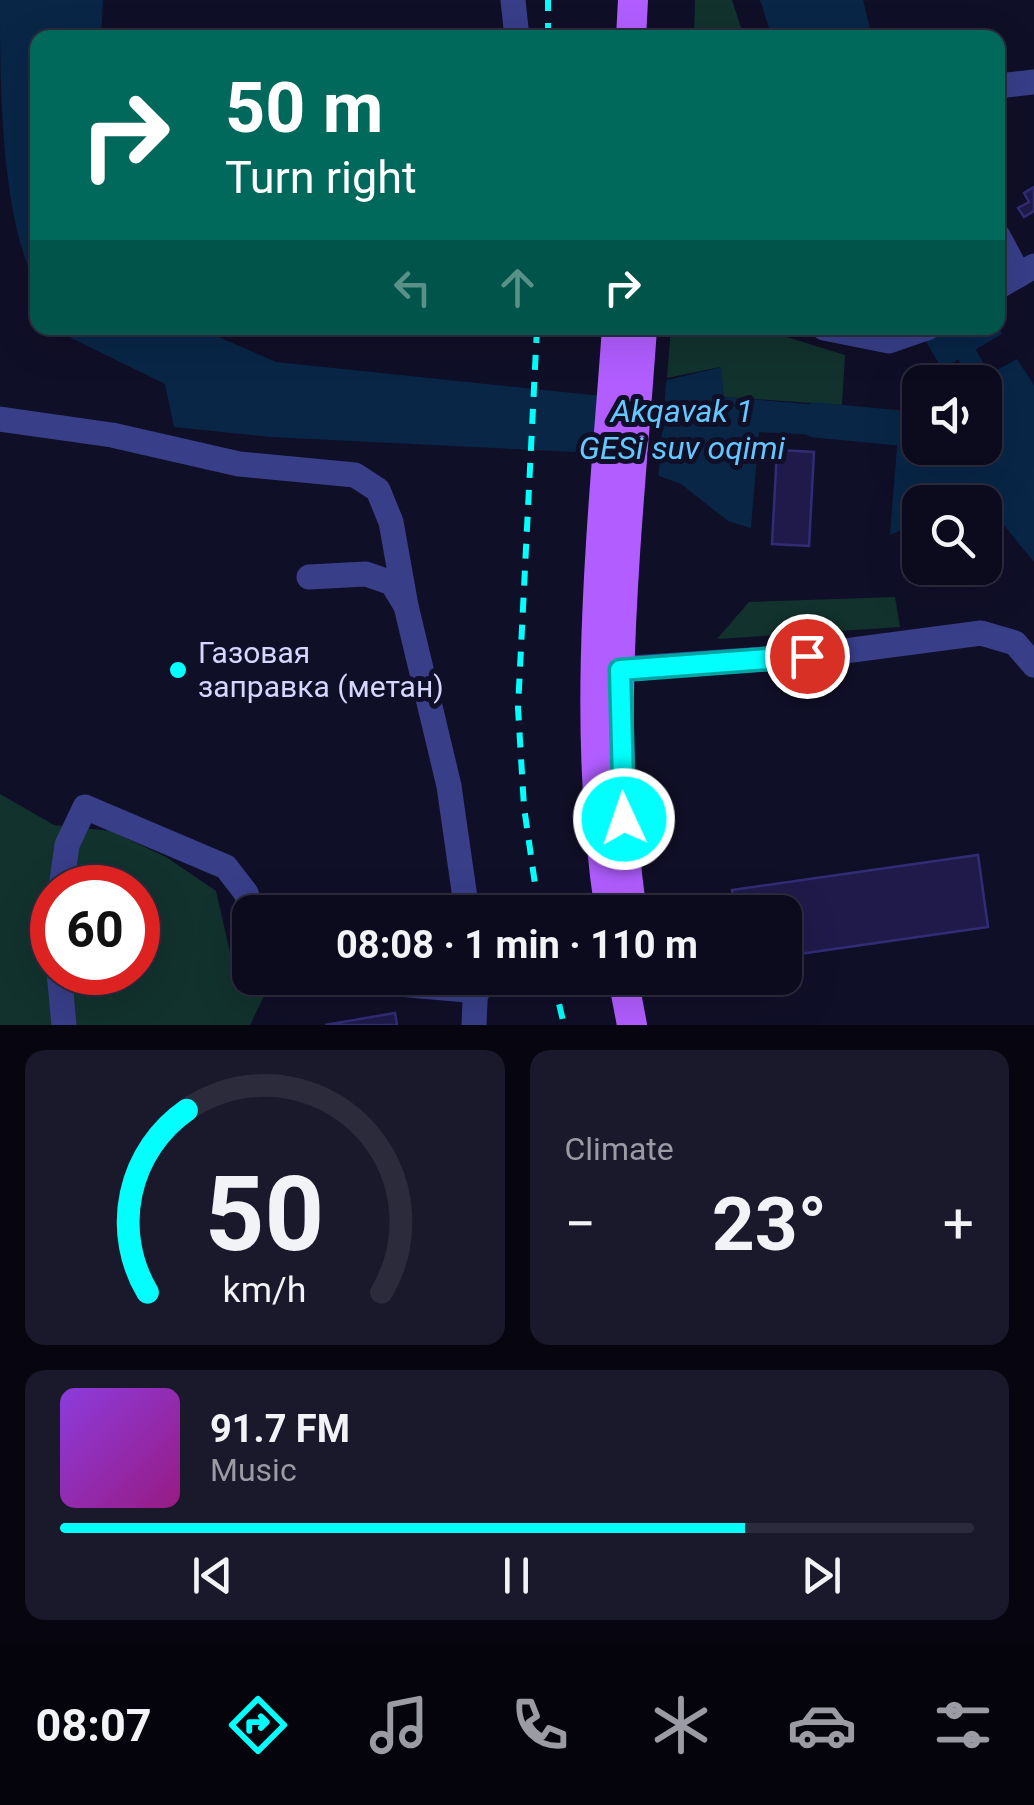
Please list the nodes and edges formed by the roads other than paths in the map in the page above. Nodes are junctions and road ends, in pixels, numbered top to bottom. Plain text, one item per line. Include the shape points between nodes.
1 (513, 0) edge
2 (633, 0) edge
3 (654, 0) edge
4 (516, 30) edge
5 (631, 30) edge
6 (652, 30) edge
7 (1034, 82) edge
8 (1005, 85) edge
9 (1005, 251) edge
10 (1017, 276) edge
11 (617, 335) edge
12 (641, 335) edge
13 (859, 335) edge
14 (908, 335) edge
15 (0, 419) edge
16 (613, 570) junction
17 (309, 577) dead end
18 (406, 606) junction
19 (1034, 665) edge
20 (607, 670) junction
21 (64, 865) edge
22 (247, 895) edge
23 (465, 895) edge
24 (608, 895) edge
25 (631, 895) edge
26 (61, 995) edge
27 (476, 995) edge
28 (626, 995) edge
29 (647, 995) edge
30 (64, 1025) edge
31 (474, 1025) edge
32 (632, 1025) edge
33 (652, 1025) edge

1 - 4 street
2 - 5 main road
3 - 6 main road
7 - 8 street
9 - 10 street
11 - 16 main road
12 - 16 main road
13 - 14 street via 889,341
15 - 18 street via 112,435 239,464 355,475 378,490 391,522
16 - 20 main road
17 - 18 street via 366,574 392,583
18 - 23 street via 449,786
19 - 20 street via 1015,643 980,632 807,656
20 - 24 main road via 596,792
20 - 25 main road
21 - 22 street via 85,807 226,867
26 - 30 street
27 - 31 street
28 - 32 main road
29 - 33 main road

